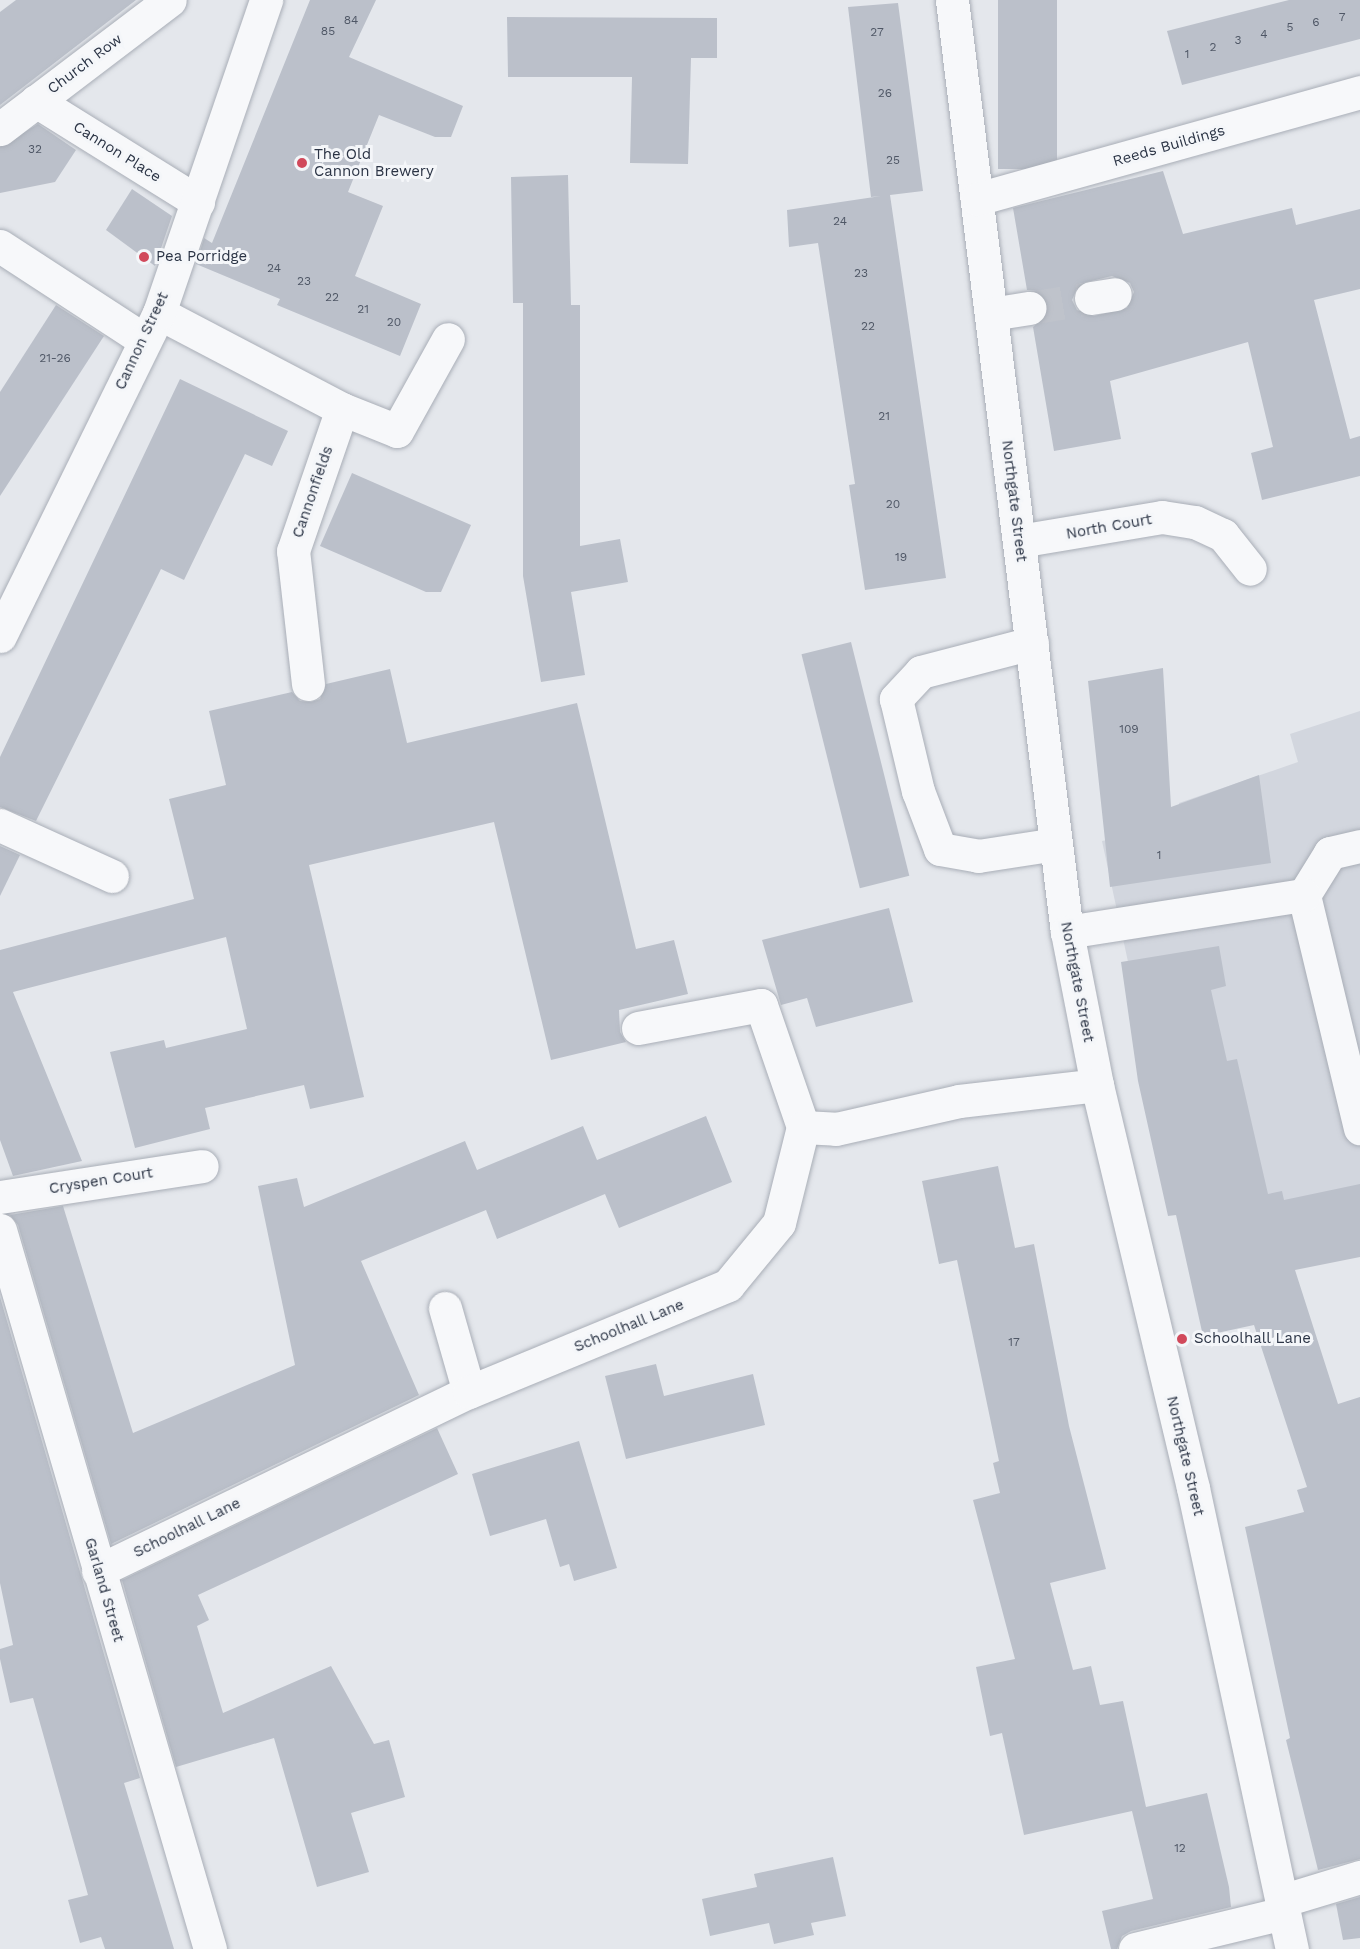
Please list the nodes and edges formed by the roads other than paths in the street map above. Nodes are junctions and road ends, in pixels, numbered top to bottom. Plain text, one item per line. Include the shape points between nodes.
1 (170, 0) edge
2 (266, 0) edge
3 (952, 0) edge
4 (1360, 92) edge
5 (36, 101) junction
6 (0, 129) edge
7 (977, 199) junction
8 (198, 202) junction
9 (0, 246) edge
10 (1030, 308) tunnel mouth
11 (991, 314) junction
12 (151, 326) junction
13 (448, 339) dead end
14 (342, 408) junction
15 (1019, 541) junction
16 (1250, 569) dead end
17 (0, 636) edge
18 (1032, 643) junction
19 (308, 684) dead end
20 (0, 825) edge
21 (1056, 844) junction
22 (1360, 846) edge
23 (112, 876) dead end
24 (1304, 895) junction
25 (1067, 932) junction
26 (639, 1028) dead end
27 (1097, 1085) junction
28 (803, 1127) junction
29 (1360, 1128) edge
30 (202, 1166) dead end
31 (0, 1197) edge
32 (0, 1230) edge
33 (445, 1308) dead end
34 (469, 1392) junction
35 (98, 1571) junction
36 (1360, 1877) edge
37 (1282, 1907) junction
38 (210, 1949) edge
39 (1134, 1949) edge
40 (1292, 1949) edge

1 - 5 street, Church Row
2 - 8 street, Cannon Street
3 - 7 street, Northgate Street
4 - 7 street, Reeds Buildings
5 - 6 street, Church Row
5 - 8 street, Cannon Place
7 - 11 street, Northgate Street
8 - 12 street, Cannon Street
9 - 12 street
10 - 11 street
11 - 15 street, Northgate Street
12 - 14 street
12 - 17 street, Cannon Street
13 - 14 street via 397,431
14 - 19 street, Cannonfields via 294,551
15 - 16 street, North Court via 1162,517 1195,522 1223,535
15 - 18 street, Northgate Street
18 - 21 street, Northgate Street
18 - 21 street via 921,672 896,699 918,791 940,849 978,856
20 - 23 street
21 - 25 street, Northgate Street
22 - 24 street via 1330,853
24 - 25 street
24 - 29 street
25 - 27 street, Northgate Street
26 - 28 street via 761,1005
27 - 28 street via 959,1101 836,1129
27 - 37 street, Northgate Street via 1193,1488
28 - 34 street, Schoolhall Lane via 779,1223 728,1285
30 - 31 street, Cryspen Court
32 - 35 street, Garland Street
33 - 34 street
34 - 35 street, Schoolhall Lane
35 - 38 street, Garland Street
36 - 37 street
37 - 39 street
37 - 40 street, Northgate Street

